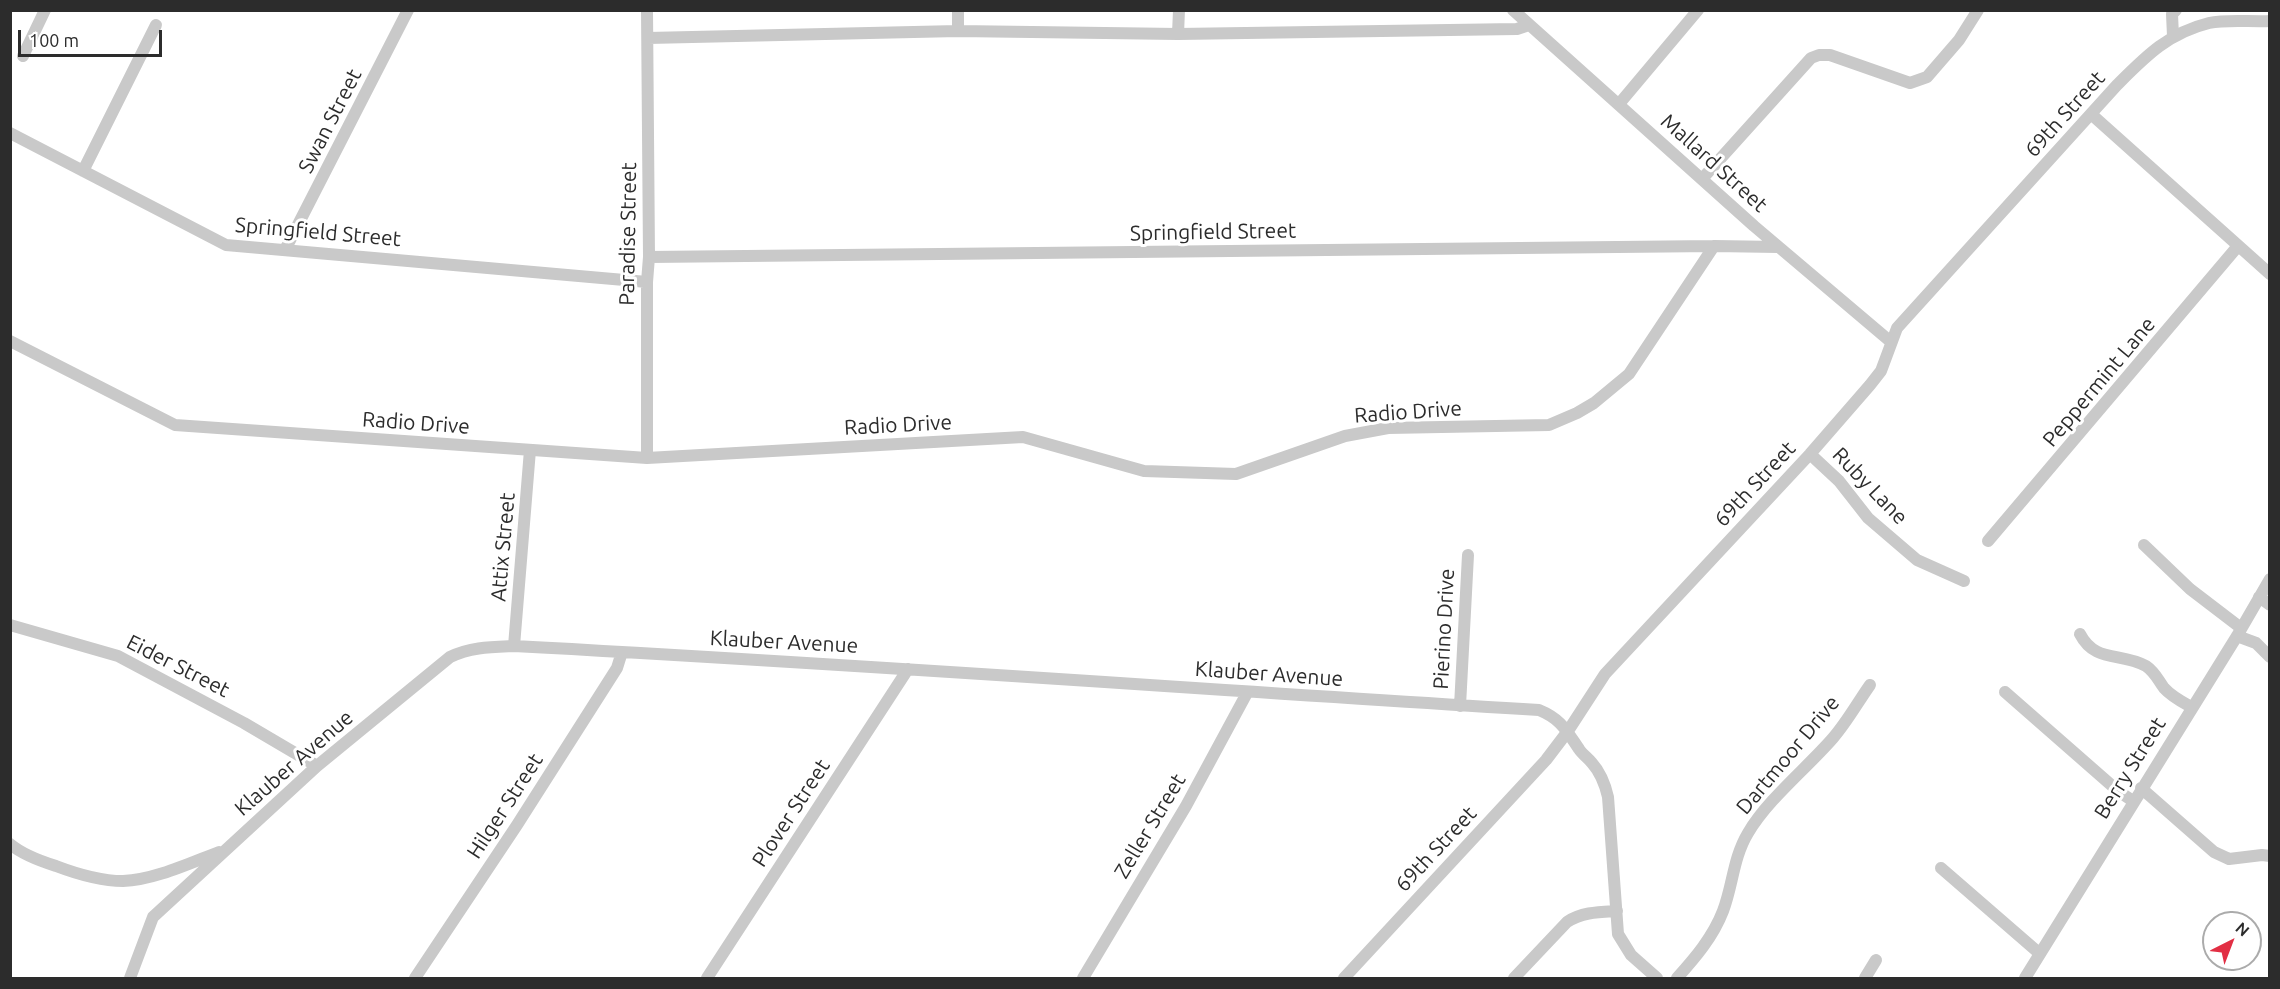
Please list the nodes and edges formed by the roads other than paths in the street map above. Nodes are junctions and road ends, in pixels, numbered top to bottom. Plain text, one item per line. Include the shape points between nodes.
1 (45, 10) edge
2 (408, 10) edge
3 (647, 10) edge
4 (958, 10) edge
5 (1179, 10) edge
6 (1513, 10) edge
7 (1978, 10) edge
8 (2176, 10) edge
9 (1693, 12) edge
10 (2270, 21) edge
11 (156, 25) dead end
12 (1529, 25) junction
13 (958, 31) junction
14 (1179, 34) junction
15 (2173, 36) junction
16 (648, 39) junction
17 (23, 56) dead end
18 (1619, 104) junction
19 (2091, 114) junction
20 (10, 133) edge
21 (83, 171) junction
22 (1702, 179) junction
23 (1714, 246) junction
24 (2238, 246) junction
25 (1778, 247) junction
26 (285, 250) junction
27 (649, 257) junction
28 (2270, 274) edge
29 (647, 282) junction
30 (10, 341) edge
31 (1891, 342) junction
32 (530, 450) junction
33 (1810, 453) junction
34 (647, 458) junction
35 (1988, 541) dead end
36 (2144, 545) dead end
37 (1468, 555) dead end
38 (2270, 579) edge
39 (1964, 581) dead end
40 (2264, 601) edge
41 (10, 625) edge
42 (2239, 632) junction
43 (2080, 634) dead end
44 (514, 646) junction
45 (622, 652) junction
46 (2270, 657) edge
47 (908, 669) junction
48 (1870, 685) dead end
49 (2005, 692) dead end
50 (1247, 693) junction
51 (1460, 706) junction
52 (2191, 707) junction
53 (1568, 731) junction
54 (317, 766) junction
55 (2141, 788) junction
56 (2133, 801) junction
57 (240, 836) junction
58 (10, 844) edge
59 (2270, 856) edge
60 (1941, 868) dead end
61 (1617, 911) junction
62 (2039, 953) junction
63 (1876, 960) dead end
64 (130, 978) edge
65 (415, 978) edge
66 (707, 978) edge
67 (1083, 978) edge
68 (1344, 978) edge
69 (1514, 978) edge
70 (1657, 978) edge
71 (1677, 978) edge
72 (1864, 978) edge
73 (2026, 978) edge

1 - 17 street
2 - 26 street, Swan Street
3 - 16 street, Paradise Street
4 - 13 street
5 - 14 street
6 - 12 street, Mallard Street
7 - 22 street via 1959,40 1927,77 1910,83 1830,55 1811,58
8 - 15 street via 2172,14
9 - 18 street
10 - 15 street, 69th Street via 2210,23
11 - 21 street
12 - 14 street
12 - 18 street, Mallard Street
13 - 14 street
13 - 16 street
15 - 19 street, 69th Street via 2150,52
16 - 27 street, Paradise Street
18 - 22 street, Mallard Street
19 - 24 street
19 - 31 street, 69th Street via 1897,328
20 - 21 street, Springfield Street
21 - 26 street, Springfield Street via 226,245
22 - 25 street, Mallard Street
23 - 25 street, Springfield Street
23 - 27 street, Springfield Street
23 - 34 street, Radio Drive via 1629,374 1594,403 1549,425 1388,428 1345,436 1236,474 1144,471 1023,437
24 - 28 street
24 - 35 street, Peppermint Lane
25 - 31 street, Mallard Street
26 - 29 street, Springfield Street
27 - 29 street, Paradise Street
29 - 34 street, Paradise Street
30 - 32 street, Radio Drive via 175,425
31 - 33 street, 69th Street via 1881,371
32 - 34 street, Radio Drive
32 - 44 street, Attix Street
33 - 39 street, Ruby Lane via 1868,518 1917,560
33 - 53 street, 69th Street via 1605,674
36 - 42 street
37 - 51 street, Pierino Drive
38 - 40 street, Berry Street
40 - 42 street, Berry Street
41 - 54 street, Eider Street via 118,656
42 - 46 street
42 - 52 street, Berry Street
43 - 52 street via 2092,650 2148,667 2164,688
44 - 45 street, Klauber Avenue
44 - 54 street, Klauber Avenue via 484,647 450,657
45 - 47 street, Klauber Avenue
45 - 65 street, Hilger Street via 598,698
47 - 50 street, Klauber Avenue
47 - 66 street, Plover Street
48 - 71 street, Dartmoor Drive via 1835,736 1749,831 1735,862 1718,924
49 - 56 street
50 - 51 street, Klauber Avenue
50 - 67 street, Zeller Street via 1186,806
51 - 53 street, Klauber Avenue via 1539,710 1554,716
52 - 55 street, Berry Street
53 - 61 street, Klauber Avenue via 1580,752 1599,772 1606,789
53 - 68 street, 69th Street via 1546,760
54 - 57 street, Klauber Avenue
55 - 56 street, Berry Street
55 - 59 street via 2214,852 2229,859
56 - 62 street, Berry Street
57 - 58 street via 221,851 181,867 124,881 82,876
57 - 64 street, Klauber Avenue via 153,917
60 - 62 street
61 - 69 street via 1576,916
61 - 70 street, Klauber Avenue via 1621,941
62 - 73 street, Berry Street
63 - 72 street

